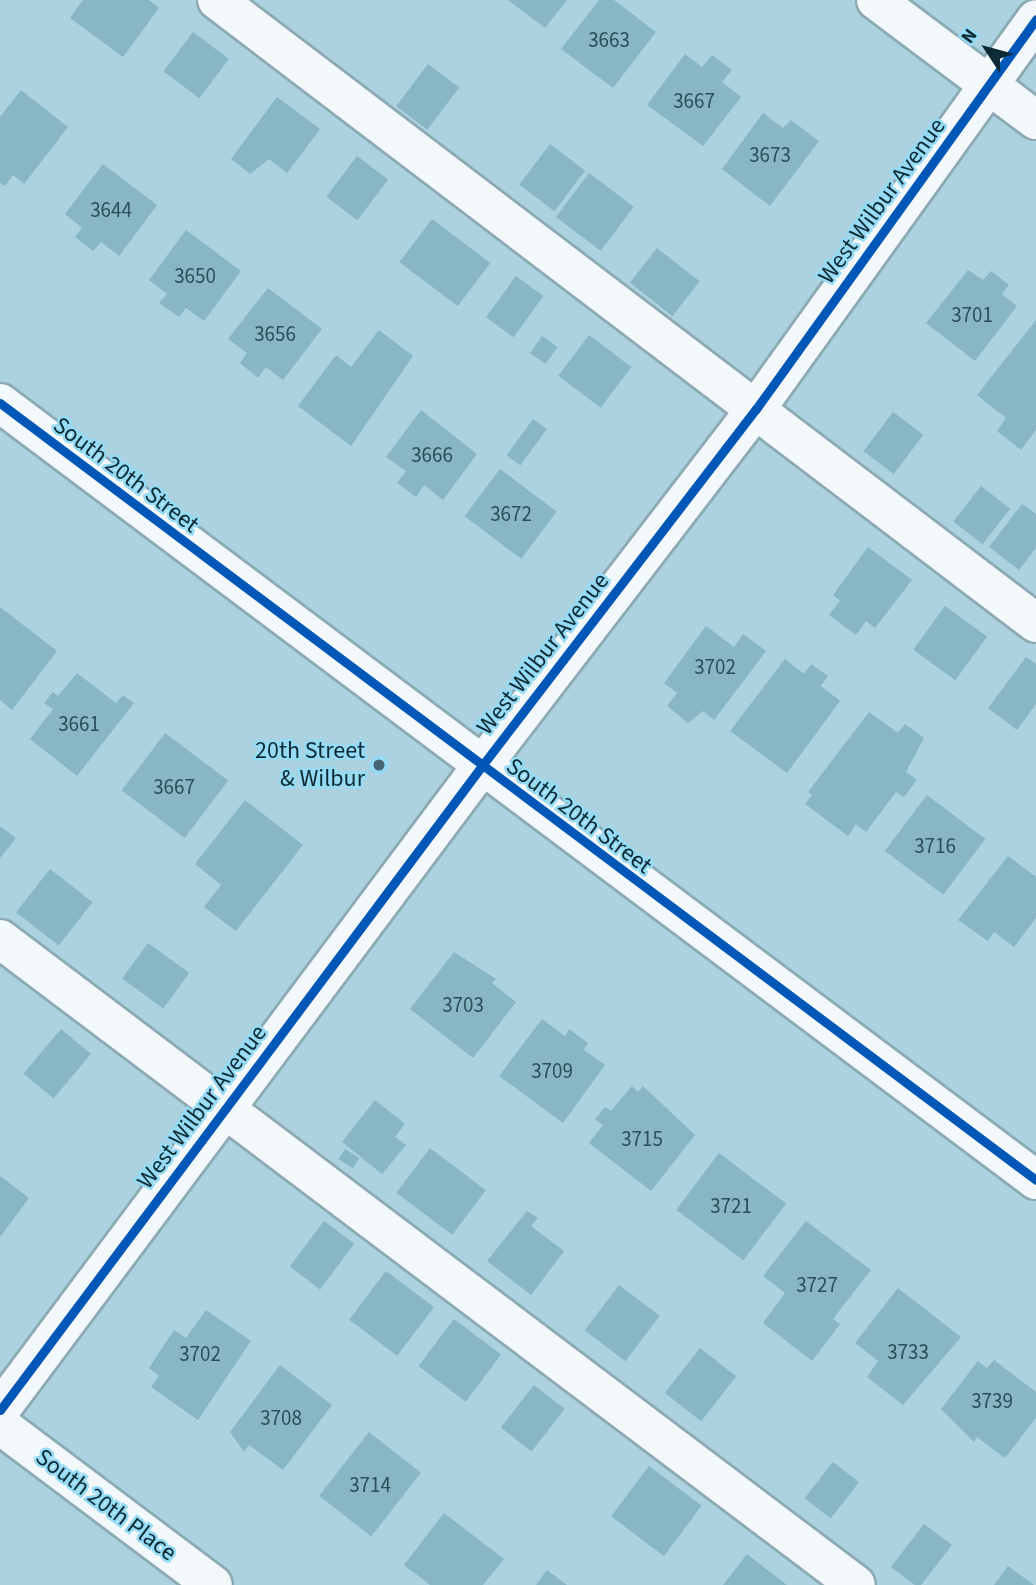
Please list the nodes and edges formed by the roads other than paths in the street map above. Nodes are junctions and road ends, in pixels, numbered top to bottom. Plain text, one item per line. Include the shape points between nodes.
1 (217, 0) edge
2 (876, 0) edge
3 (1036, 19) edge
4 (988, 85) junction
5 (1036, 120) edge
6 (0, 404) edge
7 (756, 409) junction
8 (1036, 623) edge
9 (481, 767) junction
10 (0, 939) edge
11 (225, 1107) junction
12 (1036, 1180) edge
13 (0, 1410) edge
14 (0, 1425) edge
15 (213, 1585) edge
16 (856, 1585) edge

1 - 7 street
2 - 4 street
3 - 4 street, West Wilbur Avenue
4 - 5 street
4 - 7 street, West Wilbur Avenue
6 - 9 street, South 20th Street
7 - 8 street
7 - 9 street, West Wilbur Avenue
9 - 11 street, West Wilbur Avenue
9 - 12 street, South 20th Street
10 - 11 street
11 - 13 street, West Wilbur Avenue
11 - 16 street
14 - 15 street, South 20th Place

